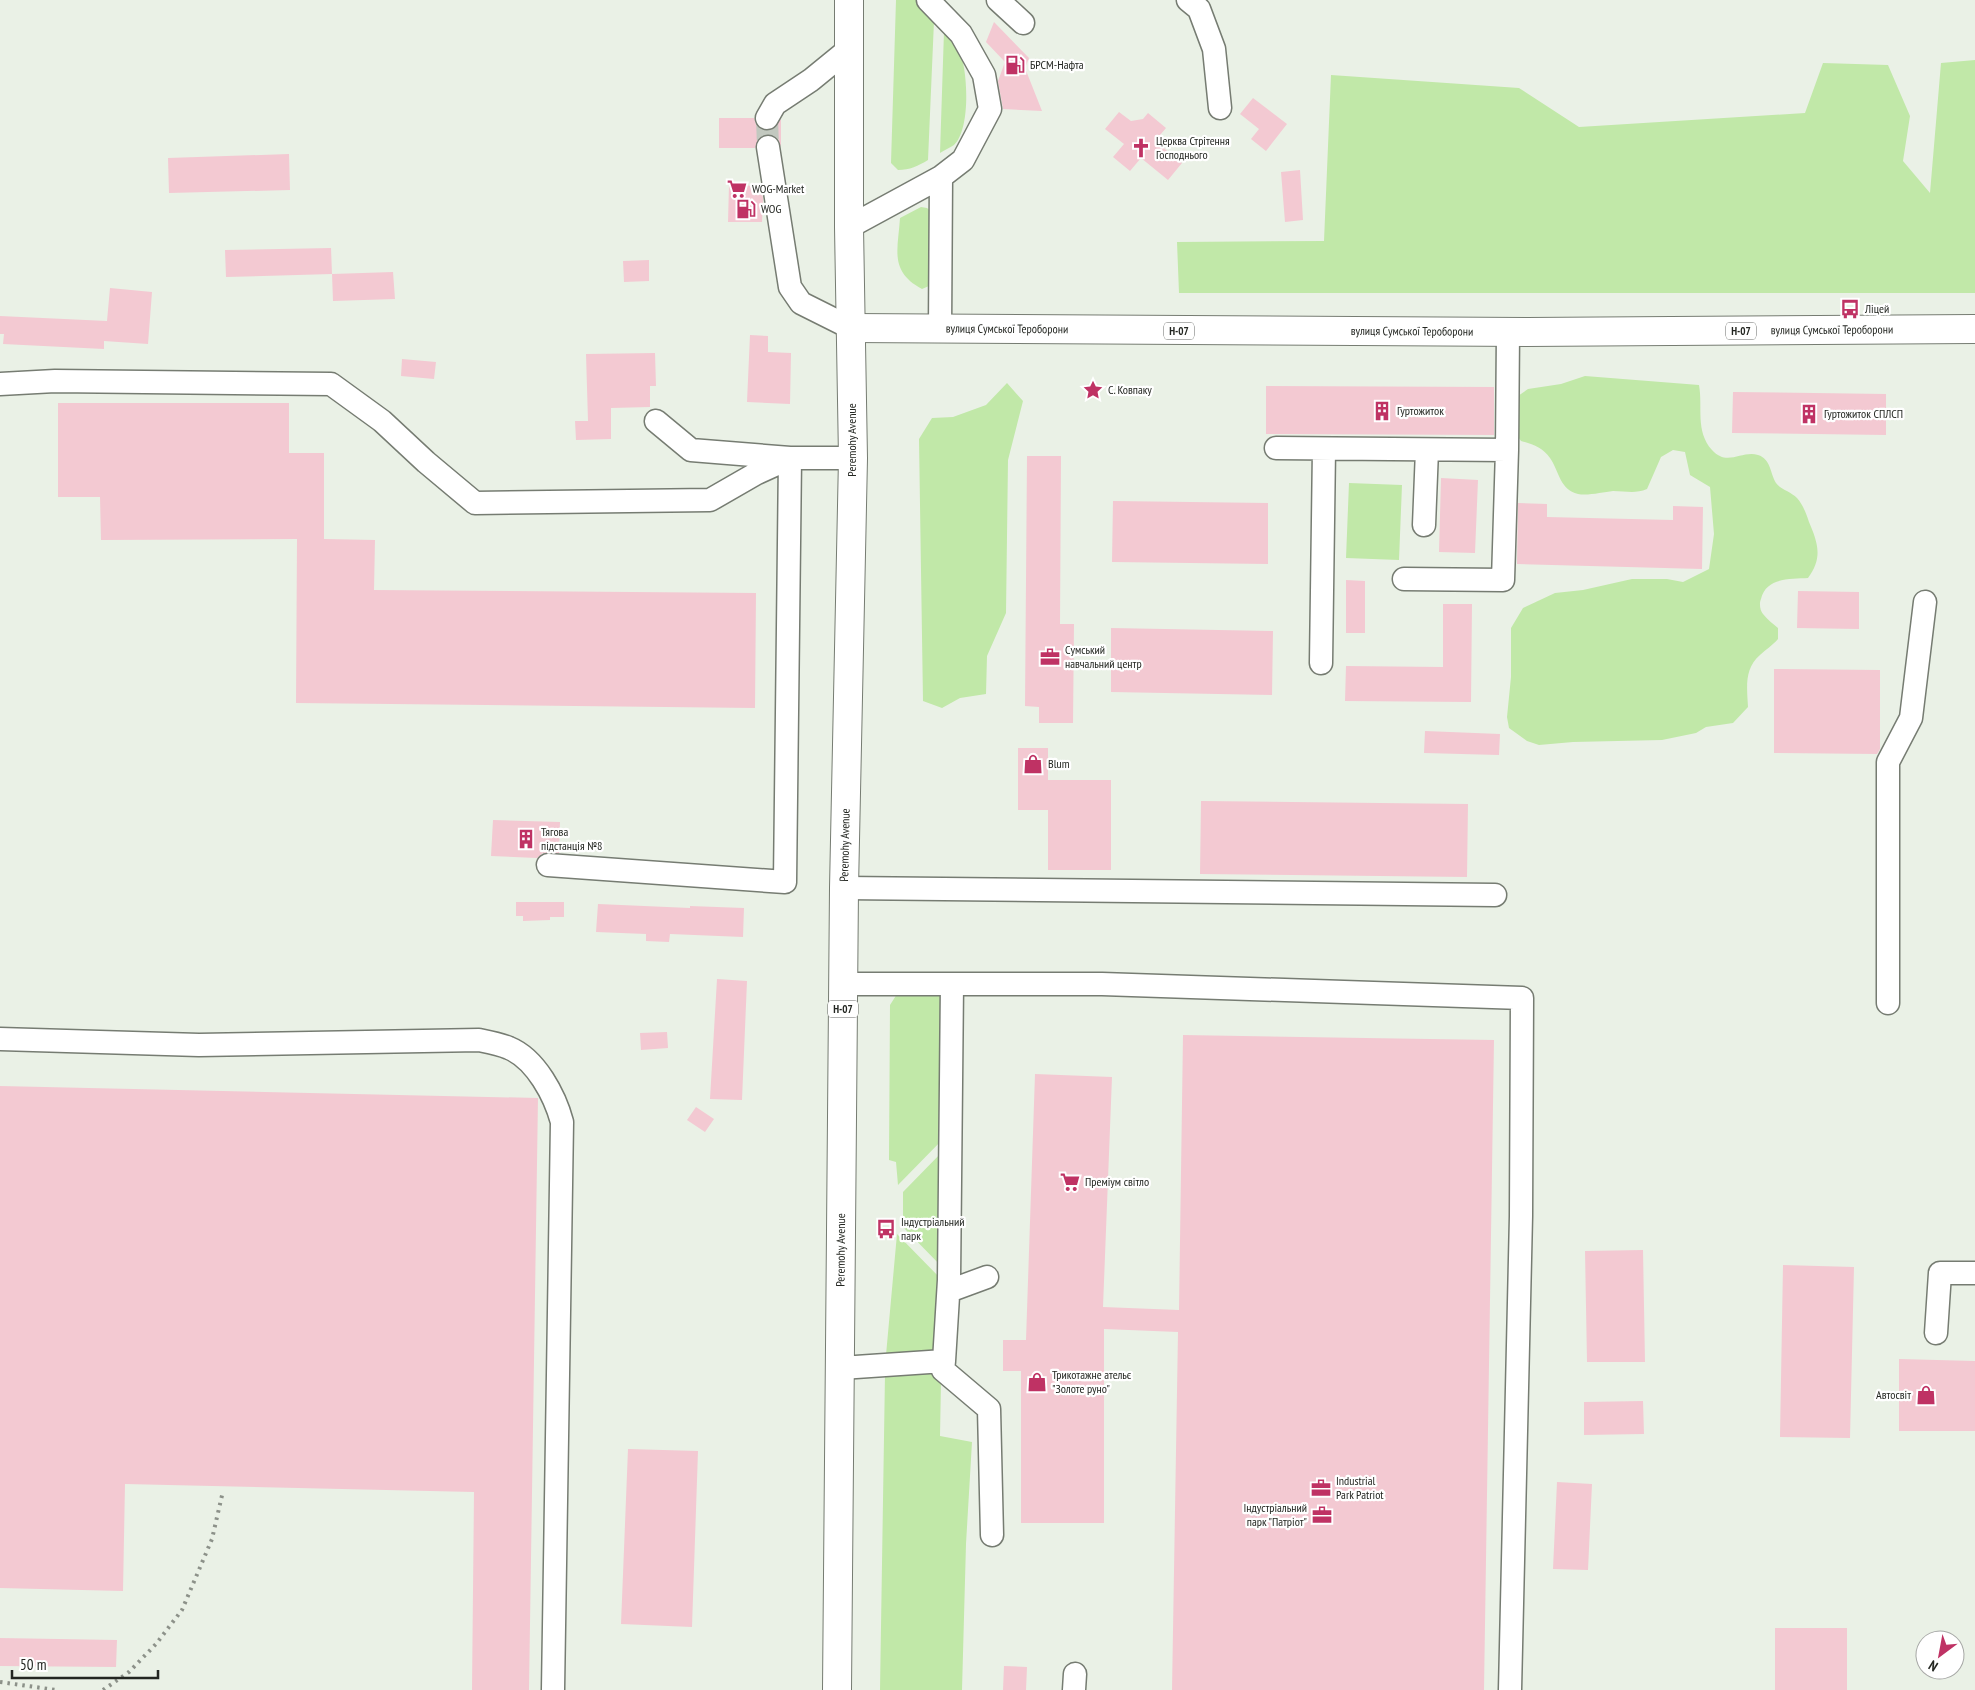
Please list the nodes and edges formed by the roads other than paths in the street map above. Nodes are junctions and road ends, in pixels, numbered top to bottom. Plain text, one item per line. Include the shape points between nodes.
1 (849, 0) edge
2 (928, 0) edge
3 (998, 0) edge
4 (1188, 0) edge
5 (1023, 23) dead end
6 (849, 49) junction
7 (1220, 108) dead end
8 (767, 118) tunnel mouth
9 (768, 148) tunnel mouth
10 (941, 177) junction
11 (849, 227) junction
12 (851, 328) junction
13 (1975, 329) edge
14 (940, 330) junction
15 (1508, 332) junction
16 (0, 384) edge
17 (656, 421) dead end
18 (1276, 448) dead end
19 (1324, 449) junction
20 (1427, 450) junction
21 (1507, 450) junction
22 (790, 458) junction
23 (853, 458) junction
24 (1424, 526) dead end
25 (1404, 579) dead end
26 (1924, 602) dead end
27 (1321, 663) dead end
28 (548, 865) dead end
29 (844, 888) junction
30 (1495, 895) dead end
31 (843, 984) junction
32 (952, 984) junction
33 (1888, 1003) dead end
34 (0, 1039) edge
35 (1975, 1273) edge
36 (988, 1277) dead end
37 (949, 1292) junction
38 (1936, 1334) dead end
39 (944, 1361) junction
40 (840, 1368) junction
41 (992, 1535) dead end
42 (553, 1690) edge
43 (837, 1690) edge
44 (1510, 1690) edge

1 - 6 main road, Peremohy Avenue
2 - 10 lane via 962,34 984,75 990,109 963,160
3 - 5 lane
4 - 7 lane via 1199,9 1214,49
6 - 8 lane via 775,104
6 - 11 main road, Peremohy Avenue
9 - 12 lane via 790,287 801,303
10 - 11 lane
10 - 14 lane
11 - 12 main road, Peremohy Avenue
12 - 14 main road, вулиця Сумської Тероборони / Н-07
12 - 23 main road, Peremohy Avenue / Н-07
13 - 15 main road, вулиця Сумської Тероборони / Н-07
14 - 15 main road, вулиця Сумської Тероборони / Н-07
15 - 21 lane
16 - 22 lane via 55,381 331,384 382,421 475,503 710,500
17 - 22 lane via 691,450
18 - 19 lane
19 - 20 lane
19 - 27 lane
20 - 21 lane
20 - 24 lane
21 - 25 lane via 1503,580
22 - 23 lane
22 - 28 lane via 785,882
23 - 29 main road, Peremohy Avenue / Н-07
26 - 33 lane via 1911,718 1888,762
29 - 30 lane
29 - 31 main road, Peremohy Avenue / Н-07
31 - 32 lane
31 - 40 main road, Peremohy Avenue / Н-07
32 - 37 lane
32 - 44 lane via 1102,984 1522,998 1522,1216
34 - 42 lane via 199,1045 479,1040 510,1048 530,1062 557,1101 562,1122
35 - 38 lane via 1940,1273
36 - 37 lane
37 - 39 lane
39 - 40 lane
39 - 41 lane via 943,1370 989,1409
40 - 43 main road, Peremohy Avenue / Н-07

